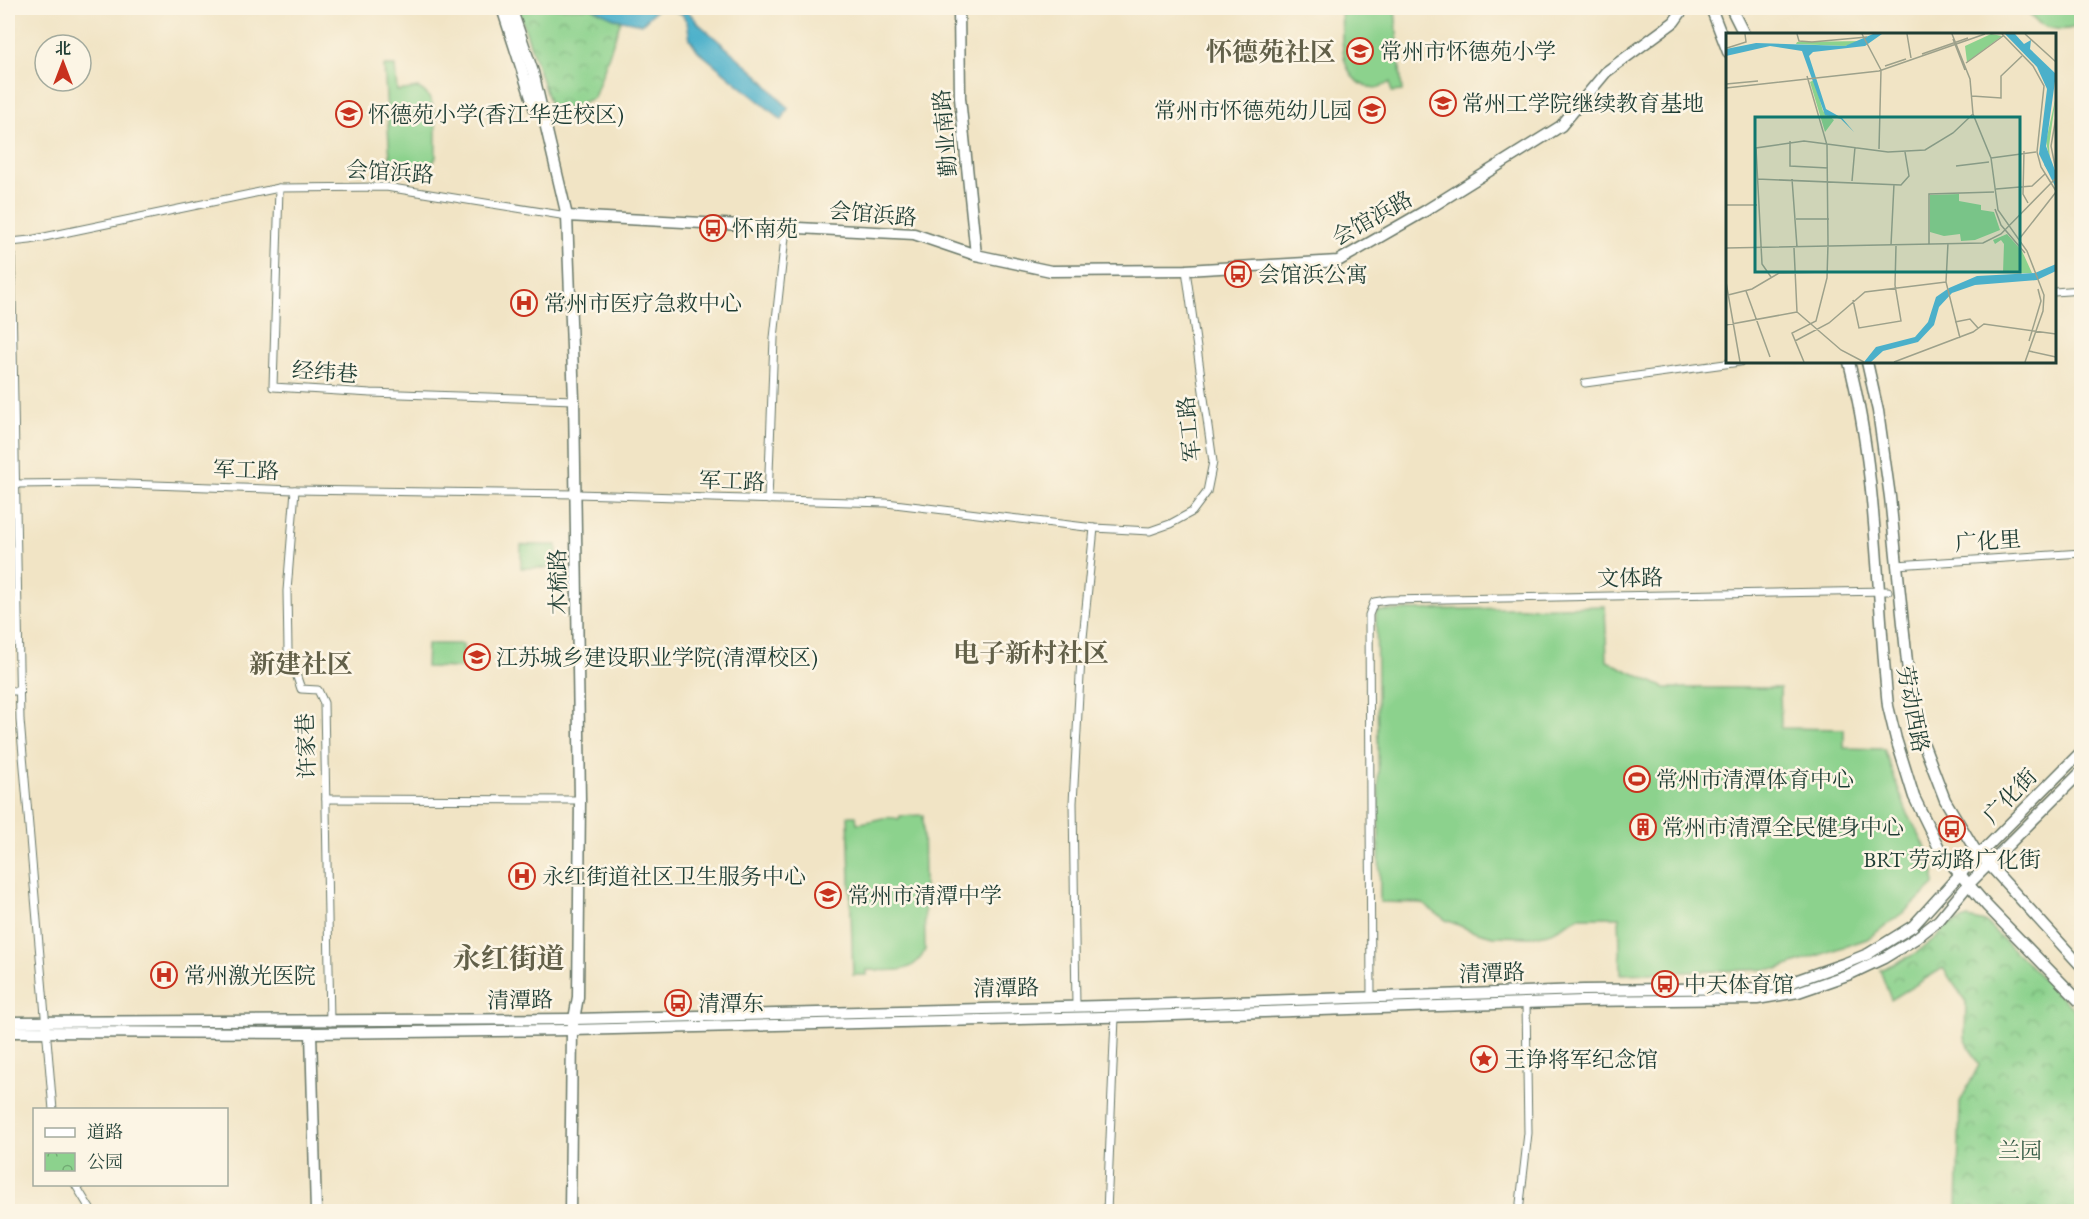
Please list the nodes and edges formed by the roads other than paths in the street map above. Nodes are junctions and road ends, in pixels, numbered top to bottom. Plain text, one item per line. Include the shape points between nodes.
1 (502, 8) edge
2 (511, 8) edge
3 (959, 8) edge
4 (1684, 8) edge
5 (1711, 8) edge
6 (1731, 8) edge
7 (1744, 33) edge
8 (1726, 47) edge
9 (279, 188) junction
10 (567, 216) junction
11 (786, 228) junction
12 (976, 255) junction
13 (1185, 270) junction
14 (2082, 290) edge
15 (2056, 292) edge
16 (1733, 363) edge
17 (1849, 363) edge
18 (1867, 363) edge
19 (1585, 383) dead end
20 (574, 400) junction
21 (15, 484) junction
22 (295, 490) junction
23 (576, 494) junction
24 (768, 500) junction
25 (1095, 528) junction
26 (2082, 553) edge
27 (1896, 565) junction
28 (1884, 591) junction
29 (8, 691) edge
30 (19, 691) junction
31 (2082, 751) edge
32 (2082, 771) edge
33 (326, 799) junction
34 (580, 800) junction
35 (1980, 855) junction
36 (1989, 865) junction
37 (1963, 871) junction
38 (1968, 885) junction
39 (2064, 948) junction
40 (2082, 954) edge
41 (2082, 967) edge
42 (1371, 997) junction
43 (1525, 997) junction
44 (2082, 1004) edge
45 (1076, 1006) junction
46 (1115, 1017) junction
47 (330, 1022) junction
48 (8, 1023) edge
49 (573, 1024) junction
50 (47, 1027) junction
51 (8, 1032) edge
52 (311, 1033) junction
53 (53, 1108) edge
54 (76, 1186) edge
55 (92, 1212) edge
56 (316, 1212) edge
57 (570, 1212) edge
58 (1107, 1212) edge
59 (1519, 1212) edge

1 - 10 main road, 木梳路 via 534,105 557,200
2 - 10 main road, 木梳路 via 533,72
3 - 12 main road, 勤业南路 via 960,98
4 - 13 main road, 会馆浜路 via 1674,22 1606,72 1561,126 1338,261
5 - 8 main road
6 - 7 main road
9 - 10 street, 会馆浜路 via 386,187
9 - 20 street, 经纬巷 via 273,387
9 - 21 street, 会馆浜路 via 11,242
10 - 11 main road, 会馆浜路
10 - 20 main road, 木梳路
11 - 12 main road, 会馆浜路 via 914,234
11 - 24 street via 774,338
12 - 13 main road, 会馆浜路 via 1051,271
13 - 25 street, 军工路 via 1214,462 1207,492 1192,512 1150,531
14 - 15 street
16 - 19 street
17 - 28 main road, 劳动西路 via 1873,499
18 - 27 main road, 劳动西路 via 1881,432
20 - 23 main road, 木梳路
21 - 22 street, 军工路
21 - 30 street
22 - 23 street, 军工路
22 - 33 street, 许家巷 via 287,591 288,650 301,689 318,690 324,704
23 - 24 street, 军工路
23 - 34 main road, 木梳路
24 - 25 street, 军工路 via 886,503
25 - 45 street via 1081,658 1073,803
26 - 27 street, 广化里
27 - 35 main road, 劳动西路 via 1912,706 1919,732 1945,800
28 - 37 main road, 劳动西路 via 1886,683 1896,739 1918,806 1941,852
28 - 42 street, 文体路 via 1374,602 1369,615
29 - 30 street
30 - 50 street
31 - 35 main road, 广化街
32 - 36 main road, 广化街
33 - 34 street
33 - 47 street, 许家巷
34 - 49 main road, 木梳路 via 578,997
35 - 36 main road, 劳动西路
35 - 37 main road, 广化街
36 - 38 main road, 广化街
36 - 39 main road, 劳动西路
37 - 38 main road, 劳动西路
37 - 43 main road, 清潭路 via 1913,926 1868,954 1795,981 1756,988
38 - 43 main road, 清潭路 via 1939,920 1915,939 1850,974 1798,992 1757,999
38 - 44 main road, 劳动西路
39 - 40 main road
39 - 41 main road, 劳动西路
42 - 43 main road, 清潭路
42 - 45 main road, 清潭路
43 - 46 main road, 清潭路
43 - 59 street via 1528,1133
45 - 49 main road, 清潭路
46 - 49 main road, 清潭路
46 - 58 street
47 - 49 main road, 清潭路
47 - 50 main road, 清潭路
48 - 50 main road, 清潭路
49 - 52 main road, 清潭路
49 - 57 main road, 木梳路
50 - 51 main road, 清潭路
50 - 52 main road, 清潭路
50 - 53 street
52 - 56 main road
54 - 55 street

